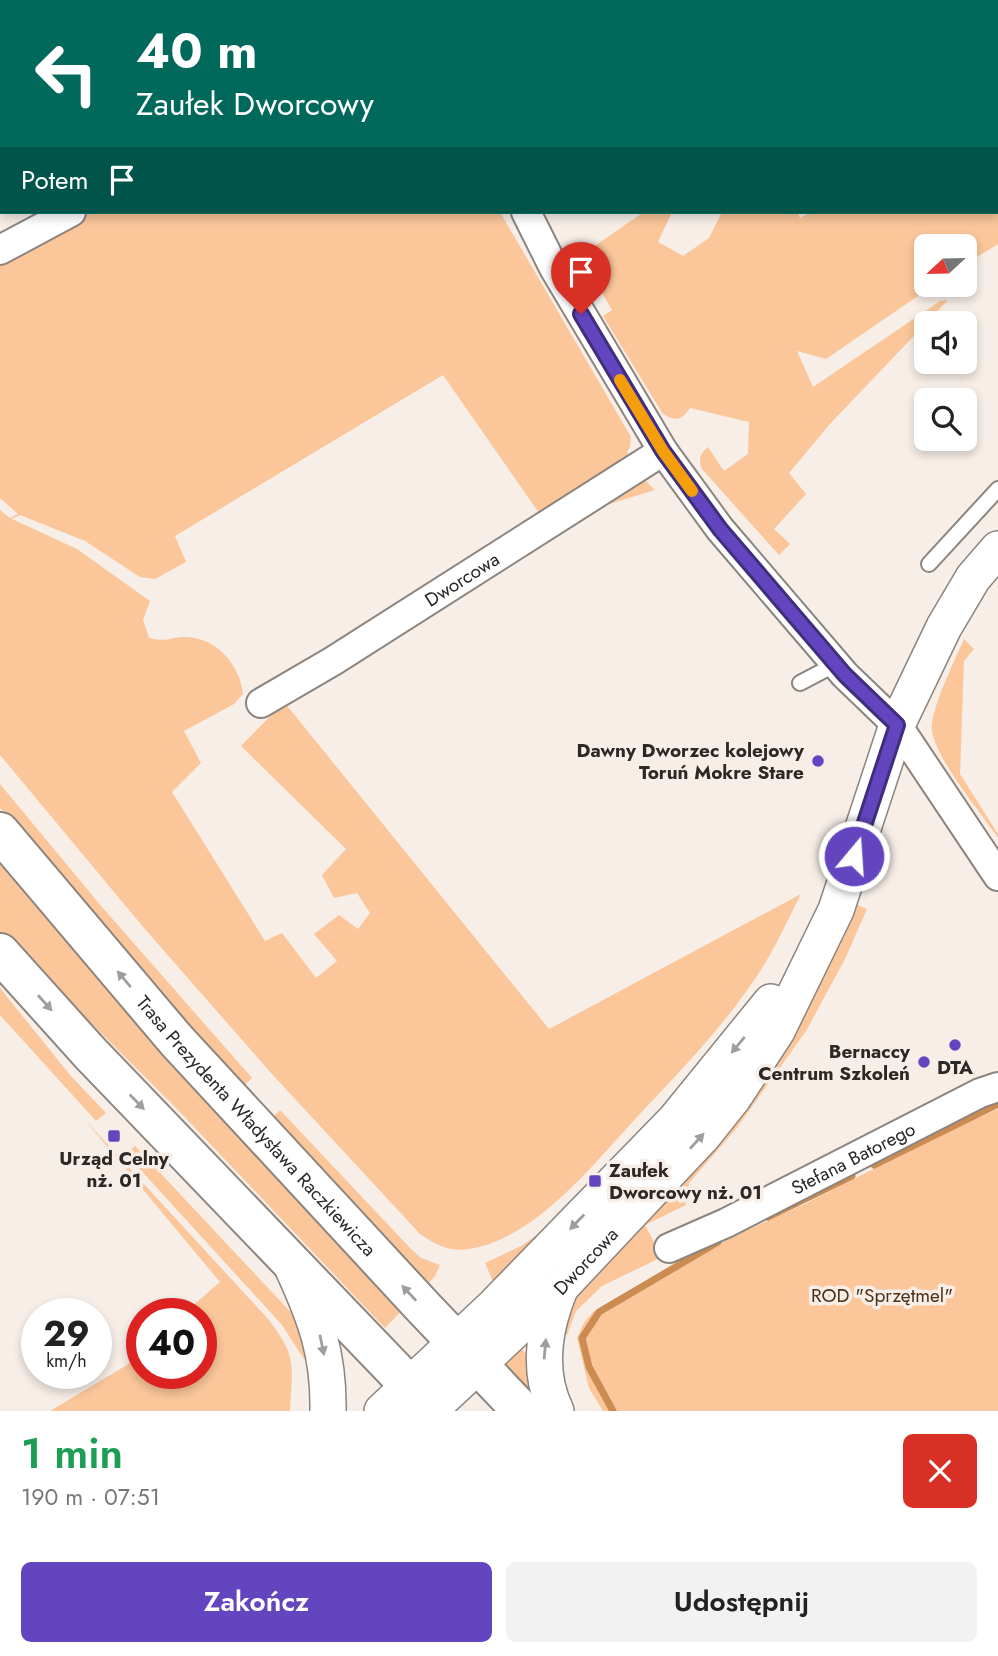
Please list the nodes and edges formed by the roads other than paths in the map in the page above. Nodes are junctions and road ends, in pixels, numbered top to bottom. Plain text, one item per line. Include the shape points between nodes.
1 (67, 214) edge
2 (527, 214) edge
3 (0, 250) edge
4 (663, 451) junction
5 (998, 489) edge
6 (998, 549) edge
7 (929, 564) dead end
8 (836, 664) junction
9 (800, 683) dead end
10 (261, 703) dead end
11 (897, 725) junction
12 (0, 832) edge
13 (998, 876) edge
14 (836, 910) junction
15 (0, 953) edge
16 (998, 1087) edge
17 (669, 1248) dead end
18 (288, 1259) junction
19 (561, 1287) junction
20 (441, 1384) edge
21 (328, 1411) edge
22 (382, 1411) edge
23 (522, 1411) edge
24 (556, 1411) edge

1 - 3 street
2 - 4 street
4 - 8 street via 720,529
4 - 10 street, Dworcowa
5 - 7 lane
6 - 11 street, Dworcowa via 959,599
8 - 9 lane
8 - 11 street
11 - 13 street
11 - 14 street, Dworcowa
20 -> 12 main road, Trasa Prezydenta Władysława Raczkiewicza via 176,1040
19 -> 14 street, Dworcowa via 734,1097 777,1031
14 -> 20 street, Dworcowa via 757,1022 675,1120 494,1306
15 -> 18 main road, Trasa Prezydenta Władysława Raczkiewicza
16 - 17 street, Stefana Batorego
18 - 20 main road, Trasa Prezydenta Władysława Raczkiewicza
18 -> 21 street via 320,1332
19 - 20 street, Dworcowa
24 -> 19 street via 545,1381 544,1357 551,1312
20 - 22 street
20 - 23 main road, Trasa Prezydenta Władysława Raczkiewicza

